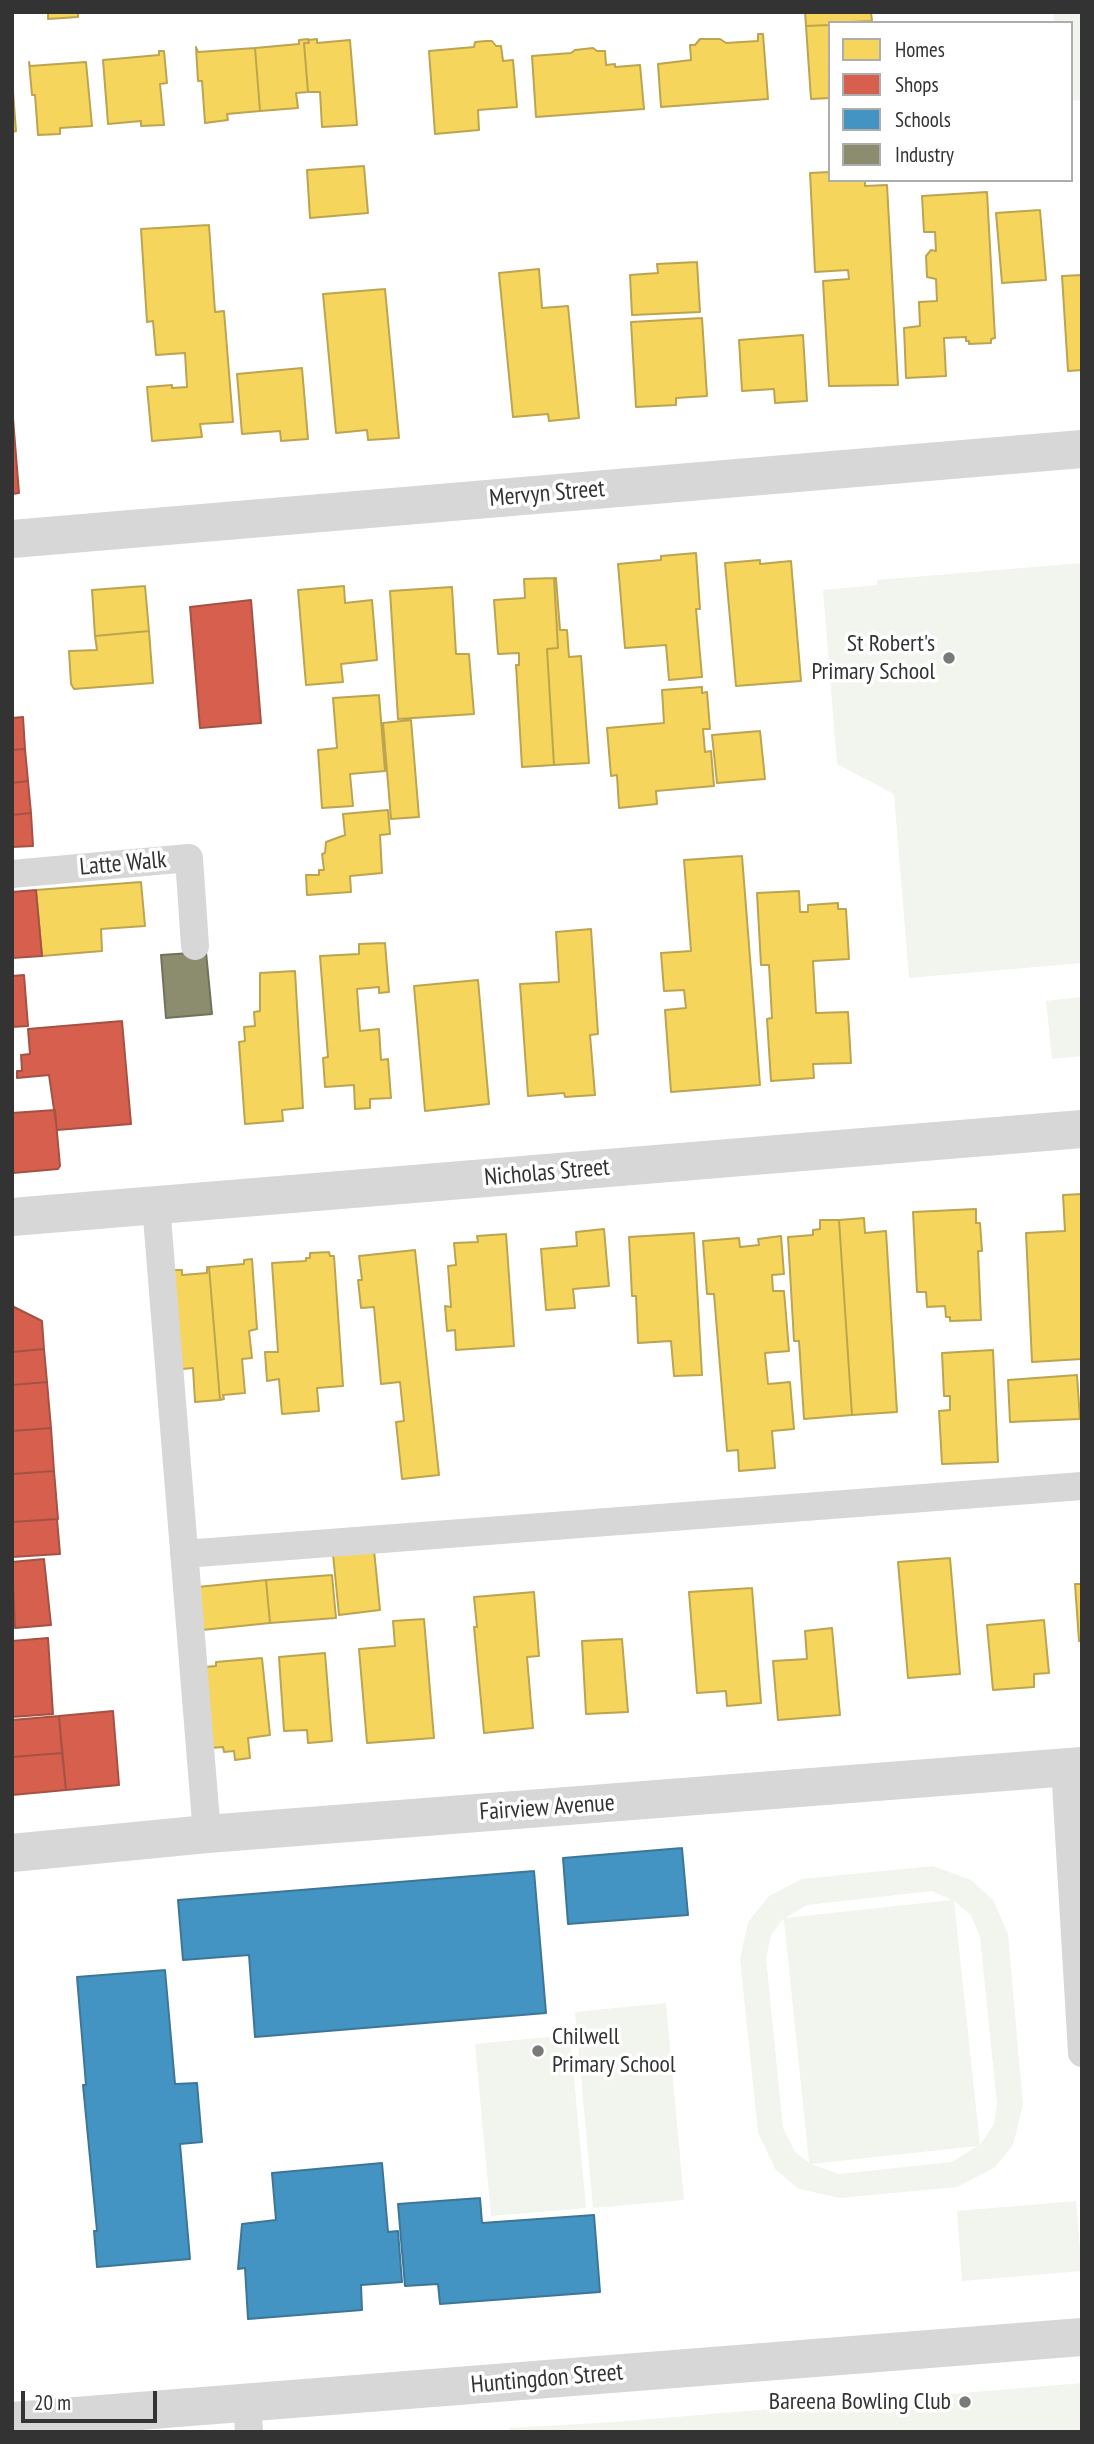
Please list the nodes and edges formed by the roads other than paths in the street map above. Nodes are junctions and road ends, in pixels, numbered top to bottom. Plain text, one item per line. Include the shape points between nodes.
1 (1082, 449) edge
2 (12, 539) edge
3 (12, 874) edge
4 (195, 946) dead end
5 (1082, 1129) edge
6 (156, 1205) junction
7 (12, 1217) edge
8 (1082, 1486) edge
9 (184, 1554) junction
10 (1073, 1766) edge
11 (207, 1834) junction
12 (12, 1853) edge
13 (1082, 2053) edge
14 (1082, 2337) edge
15 (248, 2417) edge
16 (12, 2421) edge

1 - 2 street, Mervyn Street
3 - 4 lane, Latte Walk via 189,858
5 - 6 street, Nicholas Street
6 - 7 street, Nicholas Street
6 - 9 lane
8 - 9 lane
9 - 11 lane
10 - 11 street, Fairview Avenue
10 - 13 lane
11 - 12 street, Fairview Avenue
14 - 15 street, Huntingdon Street
15 - 16 street, Huntingdon Street

